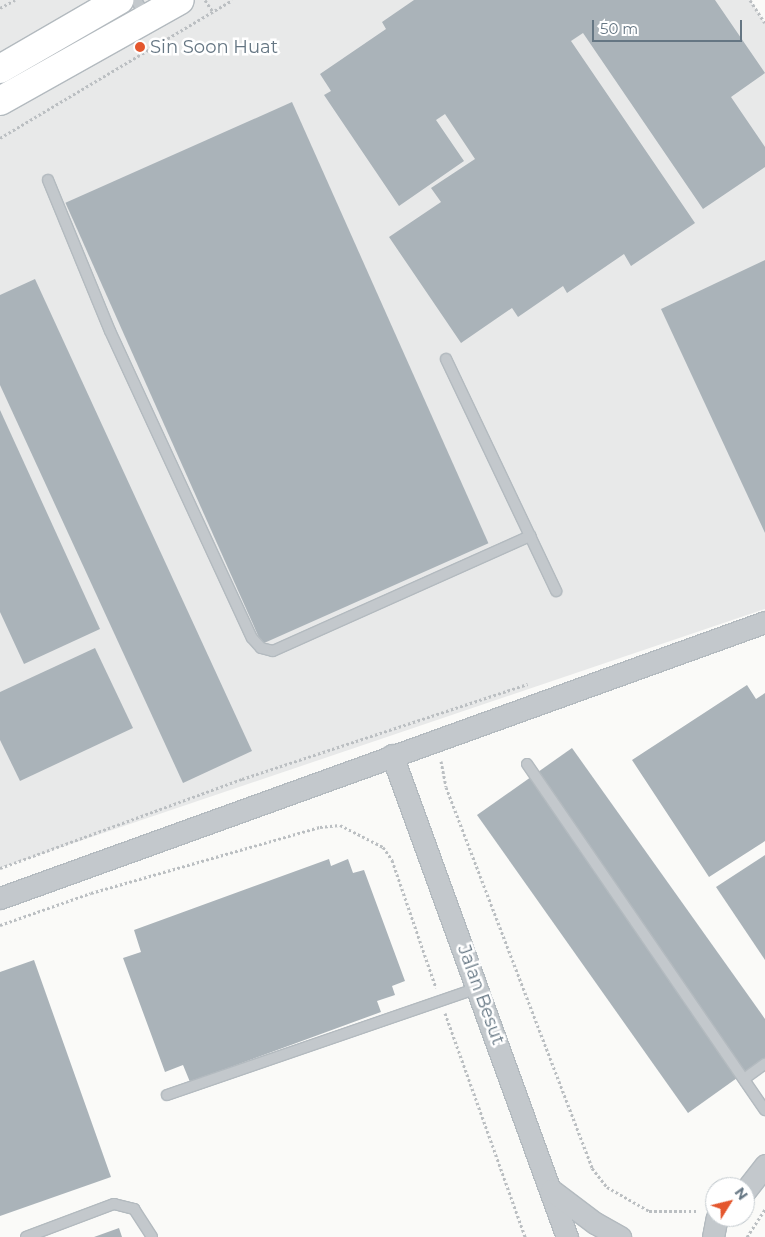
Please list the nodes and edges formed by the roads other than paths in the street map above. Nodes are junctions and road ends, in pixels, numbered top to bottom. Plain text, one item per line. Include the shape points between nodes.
1 (119, 0) edge
2 (180, 0) edge
3 (141, 9) edge
4 (0, 69) edge
5 (0, 101) edge
6 (48, 180) dead end
7 (446, 359) dead end
8 (530, 536) junction
9 (556, 591) dead end
10 (765, 622) edge
11 (392, 755) junction
12 (527, 764) dead end
13 (0, 898) edge
14 (478, 988) junction
15 (765, 1064) edge
16 (744, 1079) junction
17 (167, 1095) dead end
18 (765, 1110) edge
19 (765, 1165) edge
20 (755, 1178) edge
21 (551, 1190) junction
22 (600, 1230) edge
23 (26, 1237) edge
24 (152, 1237) edge
25 (567, 1237) edge
26 (620, 1237) edge

1 - 4 main road
2 - 3 main road
3 - 5 main road
6 - 8 lane via 110,331 252,638 262,648 273,651
7 - 8 lane
8 - 9 lane
10 - 11 street
11 - 13 street
11 - 14 street, Jalan Besut
12 - 16 lane
14 - 17 lane
14 - 21 street, Jalan Besut
15 - 16 lane
16 - 18 lane
19 - 20 street
21 - 22 street
21 - 25 street, Jalan Besut
22 - 26 street
23 - 24 lane via 114,1204 134,1209

